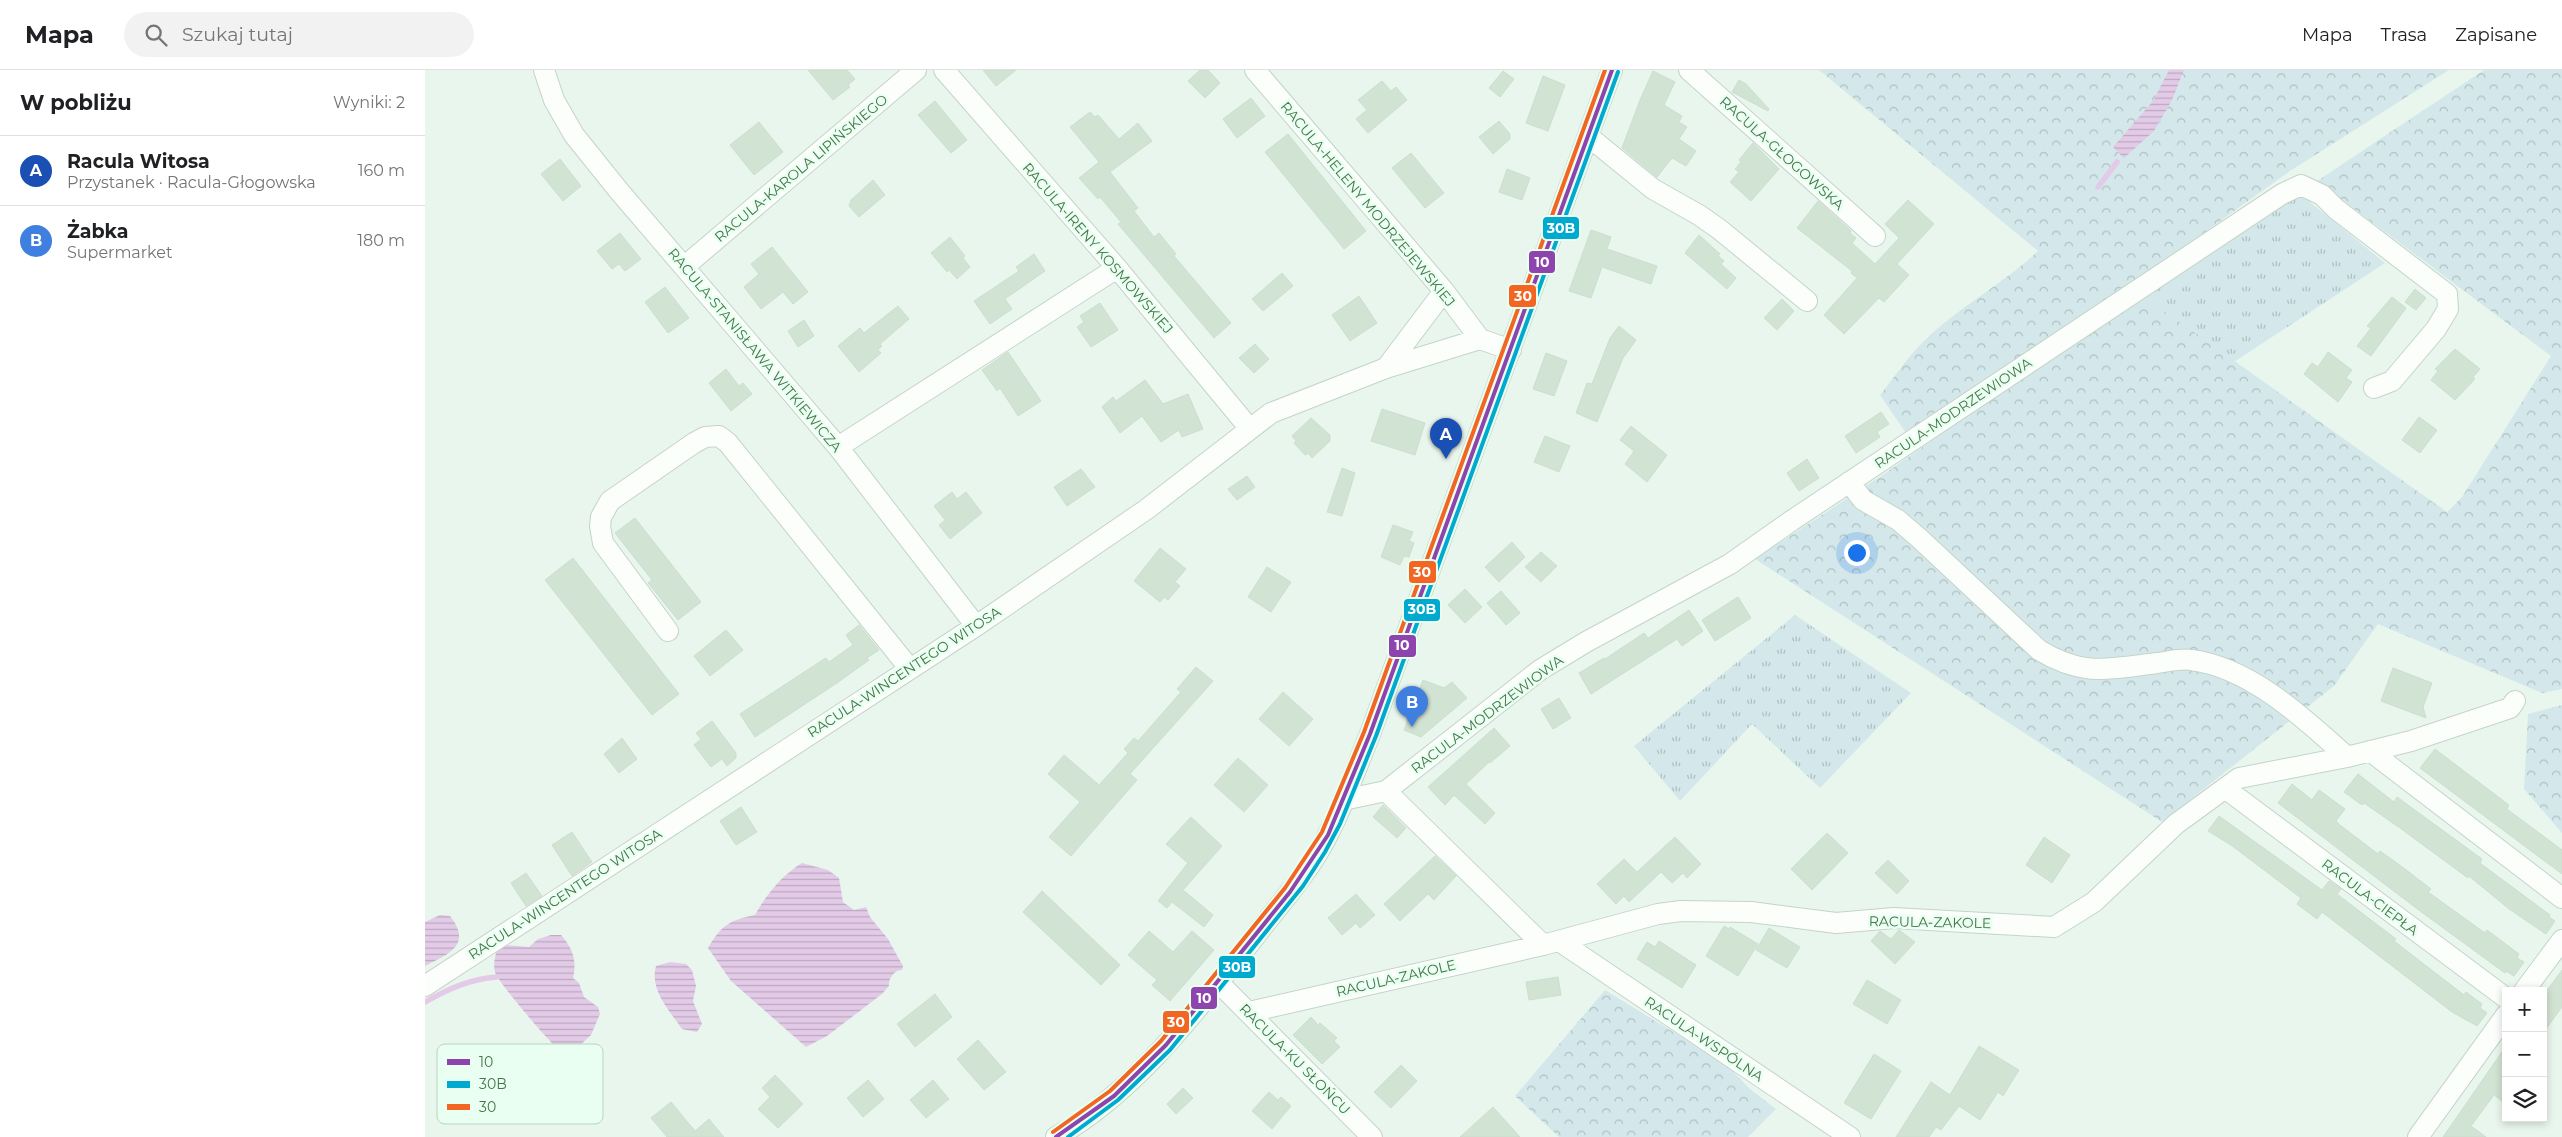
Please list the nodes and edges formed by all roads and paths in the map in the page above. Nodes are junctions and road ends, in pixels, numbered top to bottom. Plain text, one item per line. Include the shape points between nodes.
1 (544, 70) edge
2 (916, 70) edge
3 (944, 70) edge
4 (1255, 70) edge
5 (1612, 70) edge
6 (1689, 70) edge
7 (1588, 136) junction
8 (1875, 236) dead end
9 (685, 266) junction
10 (1117, 268) junction
11 (1444, 291) junction
12 (1807, 301) dead end
13 (1480, 339) junction
14 (1511, 350) junction
15 (1386, 368) junction
16 (2374, 388) dead end
17 (1250, 429) junction
18 (838, 447) junction
19 (1849, 482) junction
20 (976, 626) junction
21 (668, 631) dead end
22 (910, 669) junction
23 (2515, 701) dead end
24 (2377, 756) junction
25 (2347, 757) junction
26 (2233, 787) junction
27 (1386, 791) junction
28 (1343, 800) junction
29 (2562, 898) edge
30 (2562, 940) edge
31 (1551, 943) junction
32 (1218, 982) junction
33 (425, 986) edge
34 (2527, 987) edge
35 (2502, 995) edge
36 (1249, 1012) junction
37 (2502, 1021) edge
38 (1055, 1137) edge
39 (1372, 1137) edge
40 (1850, 1137) edge
41 (2419, 1137) edge

1 - 9 street, RACULA-STANISŁAWA WITKIEWICZA via 554,100 575,135
2 - 9 street, RACULA-KAROLA LIPIŃSKIEGO
3 - 10 street, RACULA-IRENY KOSMOWSKIEJ
4 - 11 street, RACULA-HELENY MODRZEJEWSKIEJ
5 - 7 street
6 - 8 street, RACULA-GŁOGOWSKA
7 - 12 street via 1653,189 1719,229
7 - 14 street
9 - 18 street, RACULA-STANISŁAWA WITKIEWICZA
10 - 17 street, RACULA-IRENY KOSMOWSKIEJ
10 - 18 street
11 - 13 street, RACULA-HELENY MODRZEJEWSKIEJ
11 - 15 street
13 - 14 street
13 - 15 street, RACULA-WINCENTEGO WITOSA
14 - 28 street
15 - 17 street, RACULA-WINCENTEGO WITOSA via 1271,413
16 - 19 street, RACULA-MODRZEWIOWA via 2392,382 2436,329 2448,309 2447,294 2321,195 2301,184
17 - 20 street, RACULA-WINCENTEGO WITOSA via 1147,510
18 - 20 street, RACULA-STANISŁAWA WITKIEWICZA
19 - 25 street via 1863,500 1898,520 2039,650 2060,663 2102,670 2189,659 2206,662 2231,671 2293,709
19 - 27 street, RACULA-MODRZEWIOWA via 1731,564 1540,670
20 - 22 street, RACULA-WINCENTEGO WITOSA
21 - 22 street via 603,543 601,517 610,501 693,443 705,437 719,436 728,443
22 - 33 street, RACULA-WINCENTEGO WITOSA
23 - 24 street via 2510,708 2411,740
24 - 25 street
24 - 29 street
25 - 26 street
26 - 31 street, RACULA-ZAKOLE via 2176,824 2094,902 2054,927 1894,918 1836,923 1751,912 1681,911 1658,914
26 - 35 street, RACULA-CIEPŁA
27 - 28 street, RACULA-MODRZEWIOWA
27 - 31 street
28 - 32 street via 1320,850
30 - 34 street
31 - 36 street, RACULA-ZAKOLE
31 - 40 street, RACULA-WSPÓLNA
32 - 36 street, RACULA-KU SŁOŃCU
32 - 38 street via 1120,1090
36 - 39 street, RACULA-KU SŁOŃCU
37 - 41 street

